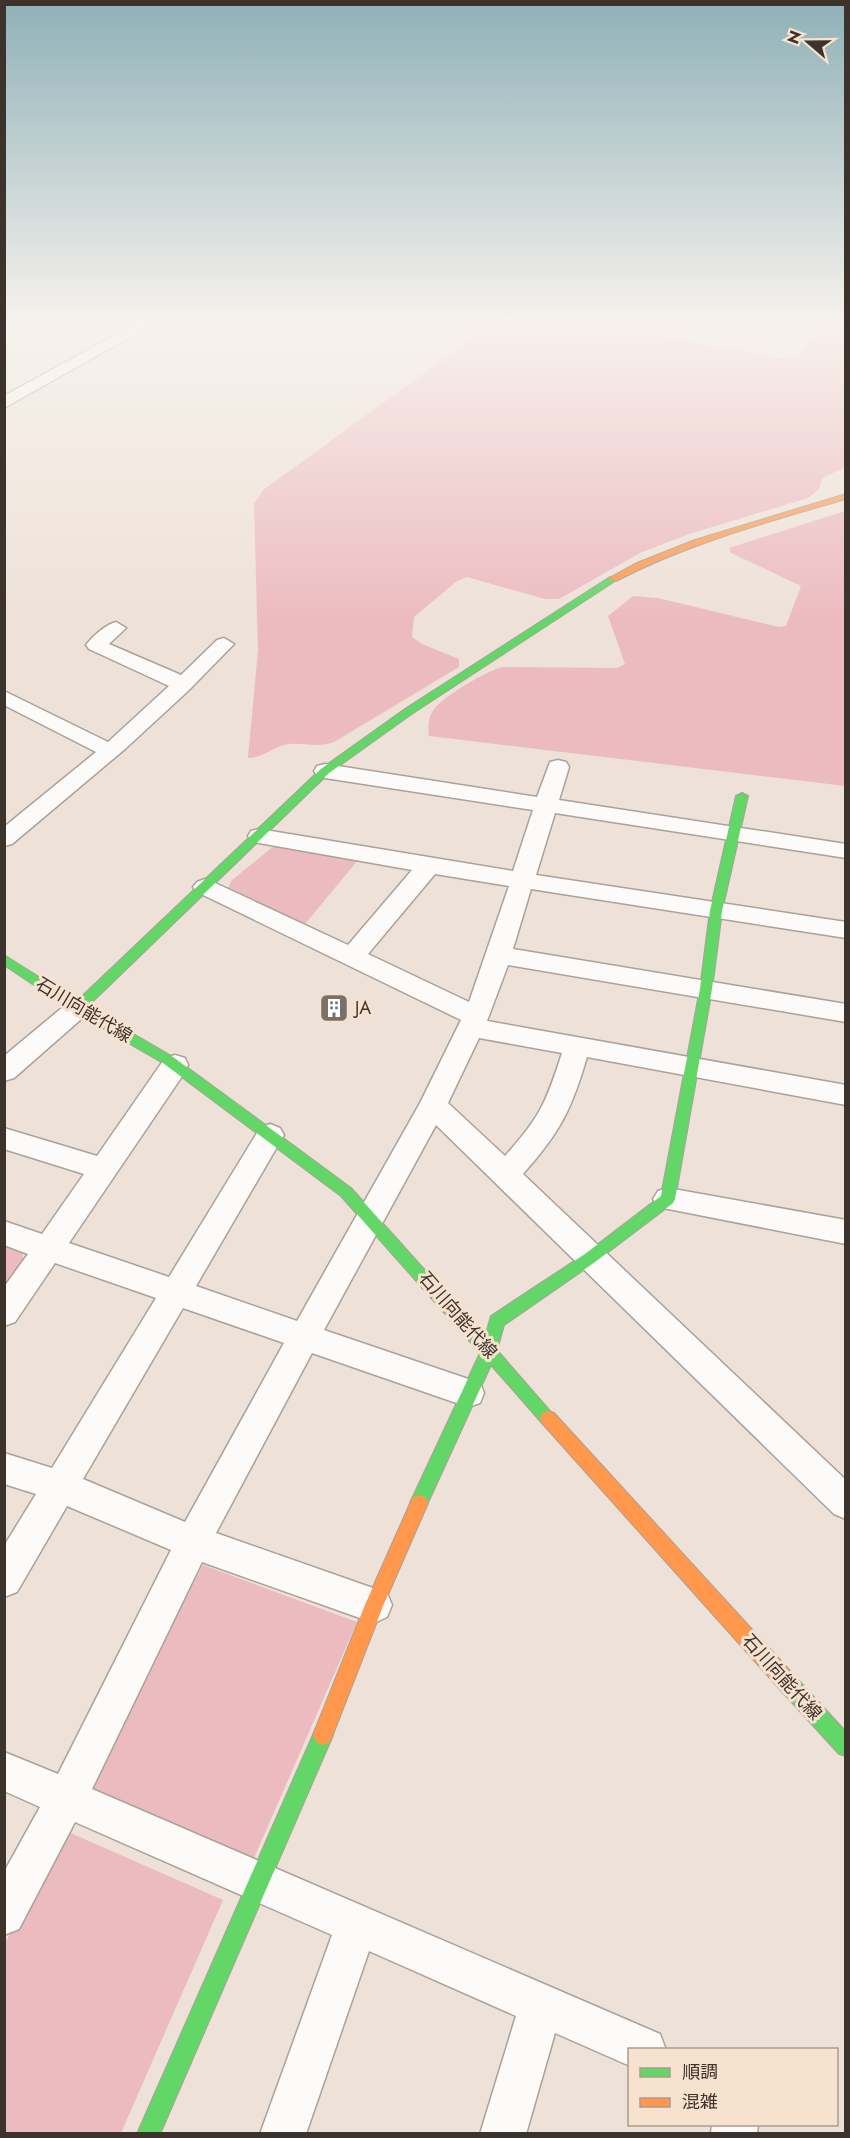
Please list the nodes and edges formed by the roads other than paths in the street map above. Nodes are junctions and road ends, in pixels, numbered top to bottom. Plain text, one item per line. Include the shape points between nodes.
1 (846, 496) edge
2 (116, 628) dead end
3 (224, 644) dead end
4 (181, 687) junction
5 (4, 697) edge
6 (110, 751) junction
7 (558, 767) dead end
8 (325, 771) junction
9 (742, 796) dead end
10 (547, 805) junction
11 (4, 811) edge
12 (24, 823) junction
13 (732, 833) junction
14 (259, 836) junction
15 (4, 839) edge
16 (846, 851) edge
17 (429, 866) junction
18 (520, 880) junction
19 (205, 887) junction
20 (716, 911) junction
21 (846, 930) edge
22 (499, 955) junction
23 (352, 957) junction
24 (4, 959) edge
25 (706, 989) junction
26 (78, 1008) junction
27 (846, 1013) edge
28 (473, 1022) junction
29 (577, 1046) junction
30 (175, 1065) junction
31 (691, 1067) junction
32 (4, 1071) edge
33 (846, 1095) edge
34 (433, 1106) junction
35 (270, 1135) junction
36 (4, 1138) edge
37 (103, 1169) junction
38 (505, 1175) junction
39 (668, 1199) junction
40 (370, 1215) junction
41 (846, 1232) edge
42 (4, 1233) edge
43 (49, 1247) junction
44 (590, 1258) junction
45 (177, 1291) junction
46 (4, 1313) edge
47 (305, 1336) junction
48 (489, 1352) junction
49 (468, 1393) junction
50 (4, 1468) edge
51 (62, 1486) junction
52 (846, 1503) edge
53 (193, 1542) junction
54 (4, 1580) edge
55 (374, 1605) junction
56 (843, 1739) edge
57 (4, 1771) edge
58 (67, 1798) junction
59 (259, 1882) junction
60 (4, 1914) edge
61 (357, 1925) junction
62 (541, 2007) junction
63 (642, 2048) edge
64 (148, 2133) edge
65 (283, 2133) edge
66 (503, 2133) edge

1 - 8 street via 707,538 621,575 409,711
2 - 4 street via 96,645 175,680
3 - 4 street
4 - 6 street
5 - 6 street
6 - 12 street
7 - 10 street
8 - 10 street
8 - 14 street
9 - 13 street
10 - 13 street
10 - 18 street
11 - 12 street
12 - 15 street
13 - 16 street
13 - 20 street
14 - 17 street
14 - 19 street
17 - 18 street
17 - 23 street
18 - 20 street
18 - 22 street
19 - 23 street
19 - 26 street
20 - 21 street
20 - 25 street
22 - 25 street
22 - 28 street
23 - 28 street
24 - 26 street, 石川向能代線
25 - 27 street
25 - 31 street
26 - 30 street, 石川向能代線
26 - 32 street
28 - 29 street
28 - 34 street
29 - 31 street
29 - 38 street via 560,1102 543,1132
30 - 35 street, 石川向能代線
30 - 37 street
31 - 33 street
31 - 39 street
34 - 38 street
34 - 40 street
35 - 40 street, 石川向能代線
35 - 45 street
36 - 37 street
37 - 43 street
38 - 44 street
39 - 41 street
39 - 44 street
40 - 47 street
40 - 48 street, 石川向能代線
42 - 43 street
43 - 45 street
43 - 46 street
44 - 48 street via 497,1321
44 - 52 street
45 - 47 street
45 - 51 street
47 - 49 street
47 - 53 street
48 - 49 street
48 - 56 street, 石川向能代線
49 - 55 street
50 - 51 street
51 - 53 street
51 - 54 street
53 - 55 street
53 - 58 street
55 - 59 street via 335,1709
57 - 58 street
58 - 59 street
58 - 60 street
59 - 61 street
59 - 64 street
61 - 62 street
61 - 65 street
62 - 63 street
62 - 66 street

